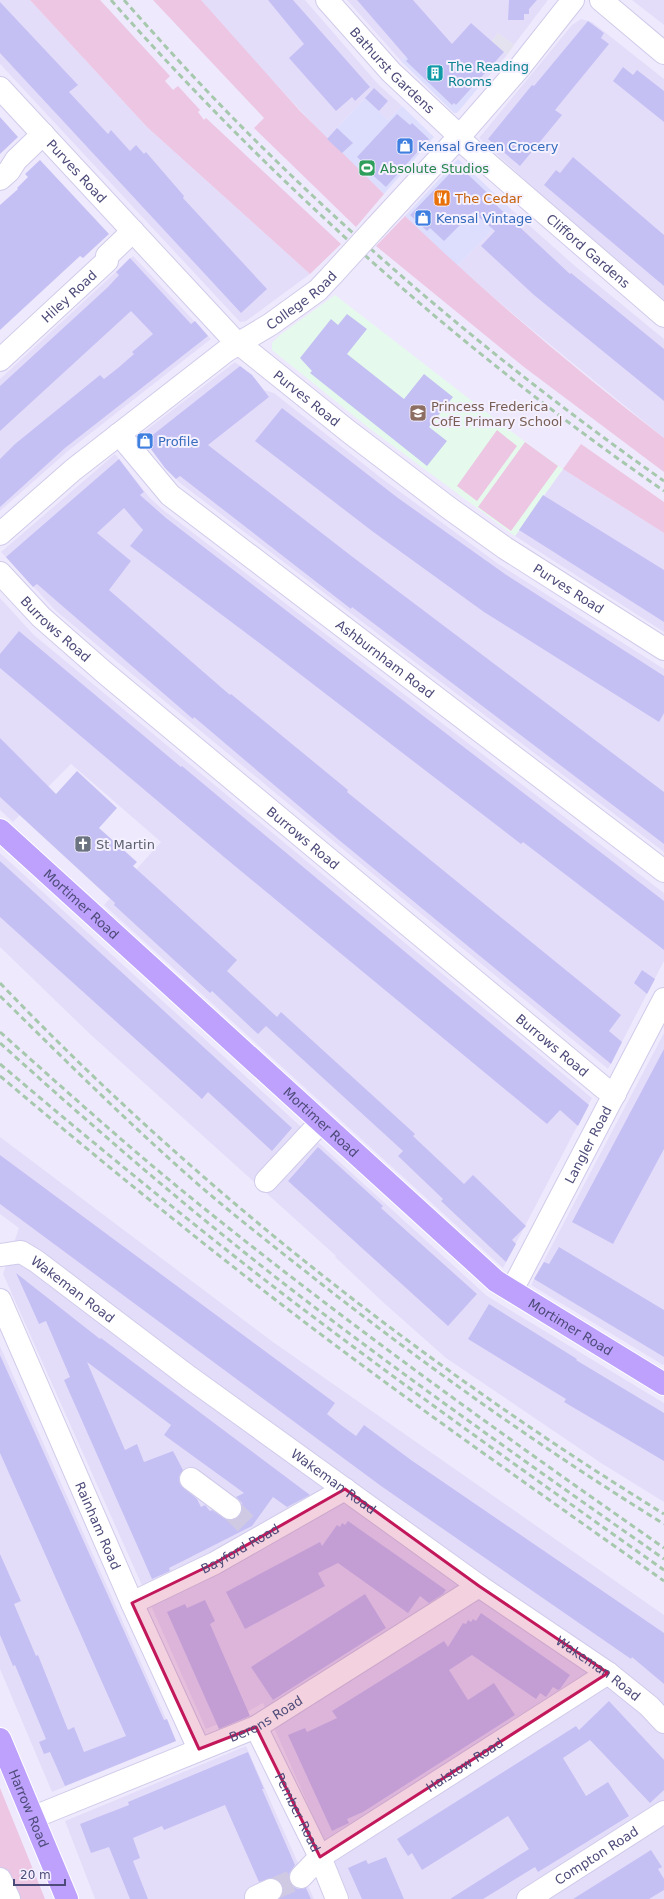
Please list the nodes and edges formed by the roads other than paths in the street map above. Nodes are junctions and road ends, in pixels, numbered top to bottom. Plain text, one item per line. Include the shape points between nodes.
1 (327, 0) edge
2 (573, 0) edge
3 (601, 0) edge
4 (664, 53) edge
5 (0, 88) edge
6 (43, 134) junction
7 (458, 138) junction
8 (0, 179) edge
9 (133, 231) junction
10 (664, 316) edge
11 (239, 343) junction
12 (0, 360) edge
13 (119, 434) junction
14 (0, 534) edge
15 (0, 573) edge
16 (664, 649) edge
17 (0, 830) edge
18 (664, 871) edge
19 (664, 1000) edge
20 (615, 1094) junction
21 (321, 1122) junction
22 (266, 1181) dead end
23 (0, 1254) edge
24 (512, 1290) junction
25 (0, 1300) edge
26 (664, 1384) edge
27 (192, 1479) dead end
28 (344, 1488) junction
29 (230, 1508) tunnel mouth
30 (479, 1586) junction
31 (132, 1603) junction
32 (608, 1673) junction
33 (664, 1722) edge
34 (256, 1726) junction
35 (0, 1739) edge
36 (199, 1749) junction
37 (664, 1812) edge
38 (34, 1817) junction
39 (320, 1857) junction
40 (301, 1877) tunnel mouth
41 (0, 1879) edge
42 (9, 1899) edge
43 (67, 1899) edge
44 (337, 1899) edge
45 (528, 1899) edge

1 - 7 street, Bathurst Gardens via 391,72 448,125
2 - 7 street, College Road via 520,67
3 - 4 street
5 - 6 street, Purves Road
6 - 8 street
6 - 9 street, Purves Road
7 - 10 street, Clifford Gardens
7 - 11 street, College Road, bridge via 318,290 272,324
9 - 11 street, Purves Road
9 - 12 street, Hiley Road via 107,256 106,261
11 - 13 street, College Road
11 - 16 street, Purves Road via 449,508 505,548
13 - 14 street, College Road via 73,470
13 - 18 street, Ashburnham Road via 170,495
15 - 20 street, Burrows Road via 41,617 105,673 604,1088
17 - 21 main road, Mortimer Road
19 - 20 street, Langler Road
20 - 24 street, Langler Road
21 - 22 street
21 - 24 main road, Mortimer Road via 490,1276
23 - 28 street, Wakeman Road via 21,1252 36,1261 189,1377
24 - 26 main road, Mortimer Road
25 - 31 street, Rainham Road
27 - 29 street
28 - 30 street, Wakeman Road
28 - 31 street, Bayford Road via 253,1534 215,1563
30 - 32 street, Wakeman Road
30 - 34 street, Berens Road
31 - 36 street, Rainham Road
32 - 33 street, Wakeman Road via 649,1706
32 - 39 street, Halstow Road
34 - 36 street, Berens Road
34 - 39 street, Pember Road
35 - 38 main road, Harrow Road
36 - 38 street, Berens Road
37 - 45 street, Compton Road
38 - 43 main road, Harrow Road
39 - 40 street, Halstow Road
39 - 44 street, Pember Road
41 - 42 street

